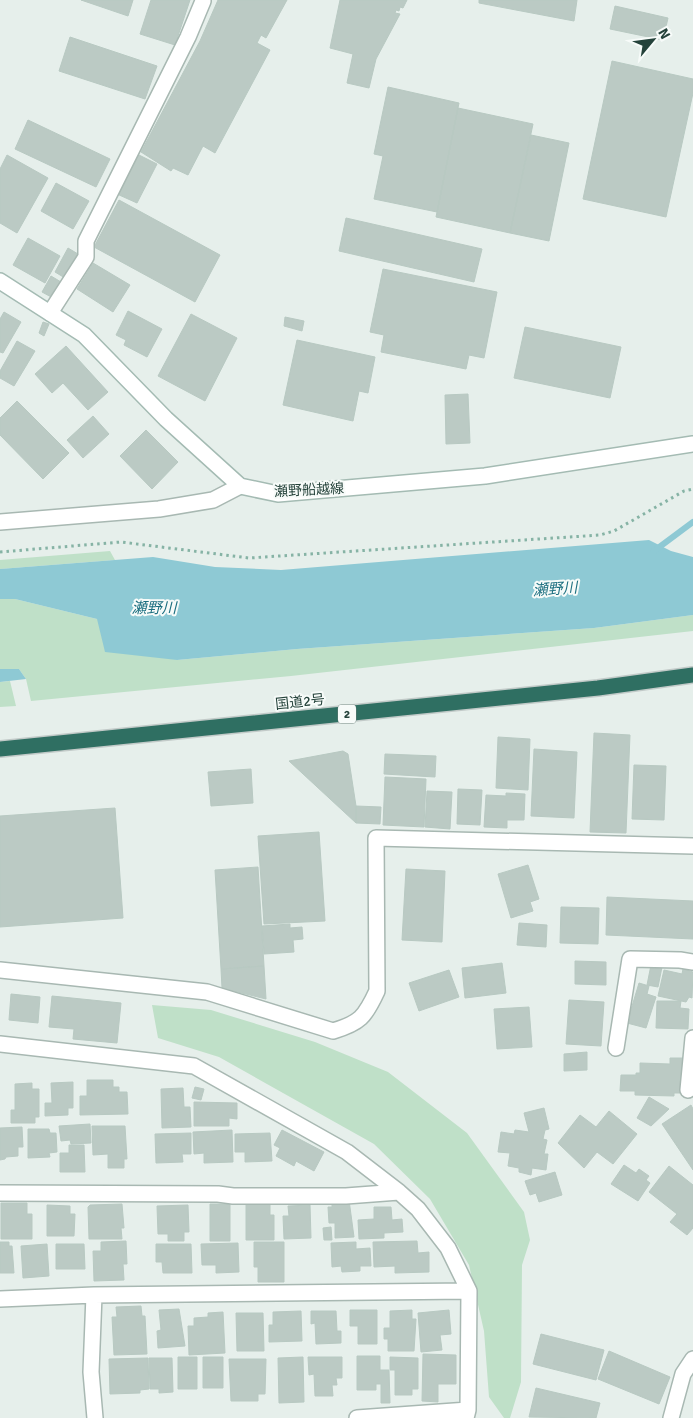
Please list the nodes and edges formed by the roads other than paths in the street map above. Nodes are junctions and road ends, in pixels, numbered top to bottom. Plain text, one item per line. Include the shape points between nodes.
1 (203, 0) edge
2 (0, 281) edge
3 (50, 313) junction
4 (693, 444) edge
5 (240, 486) junction
6 (0, 522) edge
7 (693, 675) edge
8 (0, 749) edge
9 (693, 846) edge
10 (693, 962) edge
11 (0, 970) edge
12 (693, 1038) edge
13 (0, 1044) edge
14 (616, 1048) dead end
15 (688, 1090) dead end
16 (398, 1192) junction
17 (0, 1193) edge
18 (469, 1291) junction
19 (94, 1295) junction
20 (0, 1299) edge
21 (693, 1359) edge
22 (468, 1415) edge
23 (95, 1418) edge
24 (357, 1418) edge
25 (672, 1418) edge

1 - 3 street via 188,38 86,241 86,256
2 - 3 street
3 - 5 street via 84,335 166,418
4 - 5 street, 瀬野船越線 via 485,476 278,494
5 - 6 street via 213,500 159,509
7 - 8 highway, 国道2号 / 2 via 598,688
9 - 11 street via 376,838 377,991 368,1012 353,1025 333,1031 207,992
10 - 14 street via 630,959
12 - 15 street
13 - 16 street via 194,1066 347,1152
16 - 17 street via 346,1196
16 - 18 street via 418,1209 448,1248
18 - 19 street
18 - 22 street
19 - 20 street
19 - 23 street via 91,1372
21 - 25 street via 683,1374
22 - 24 street

